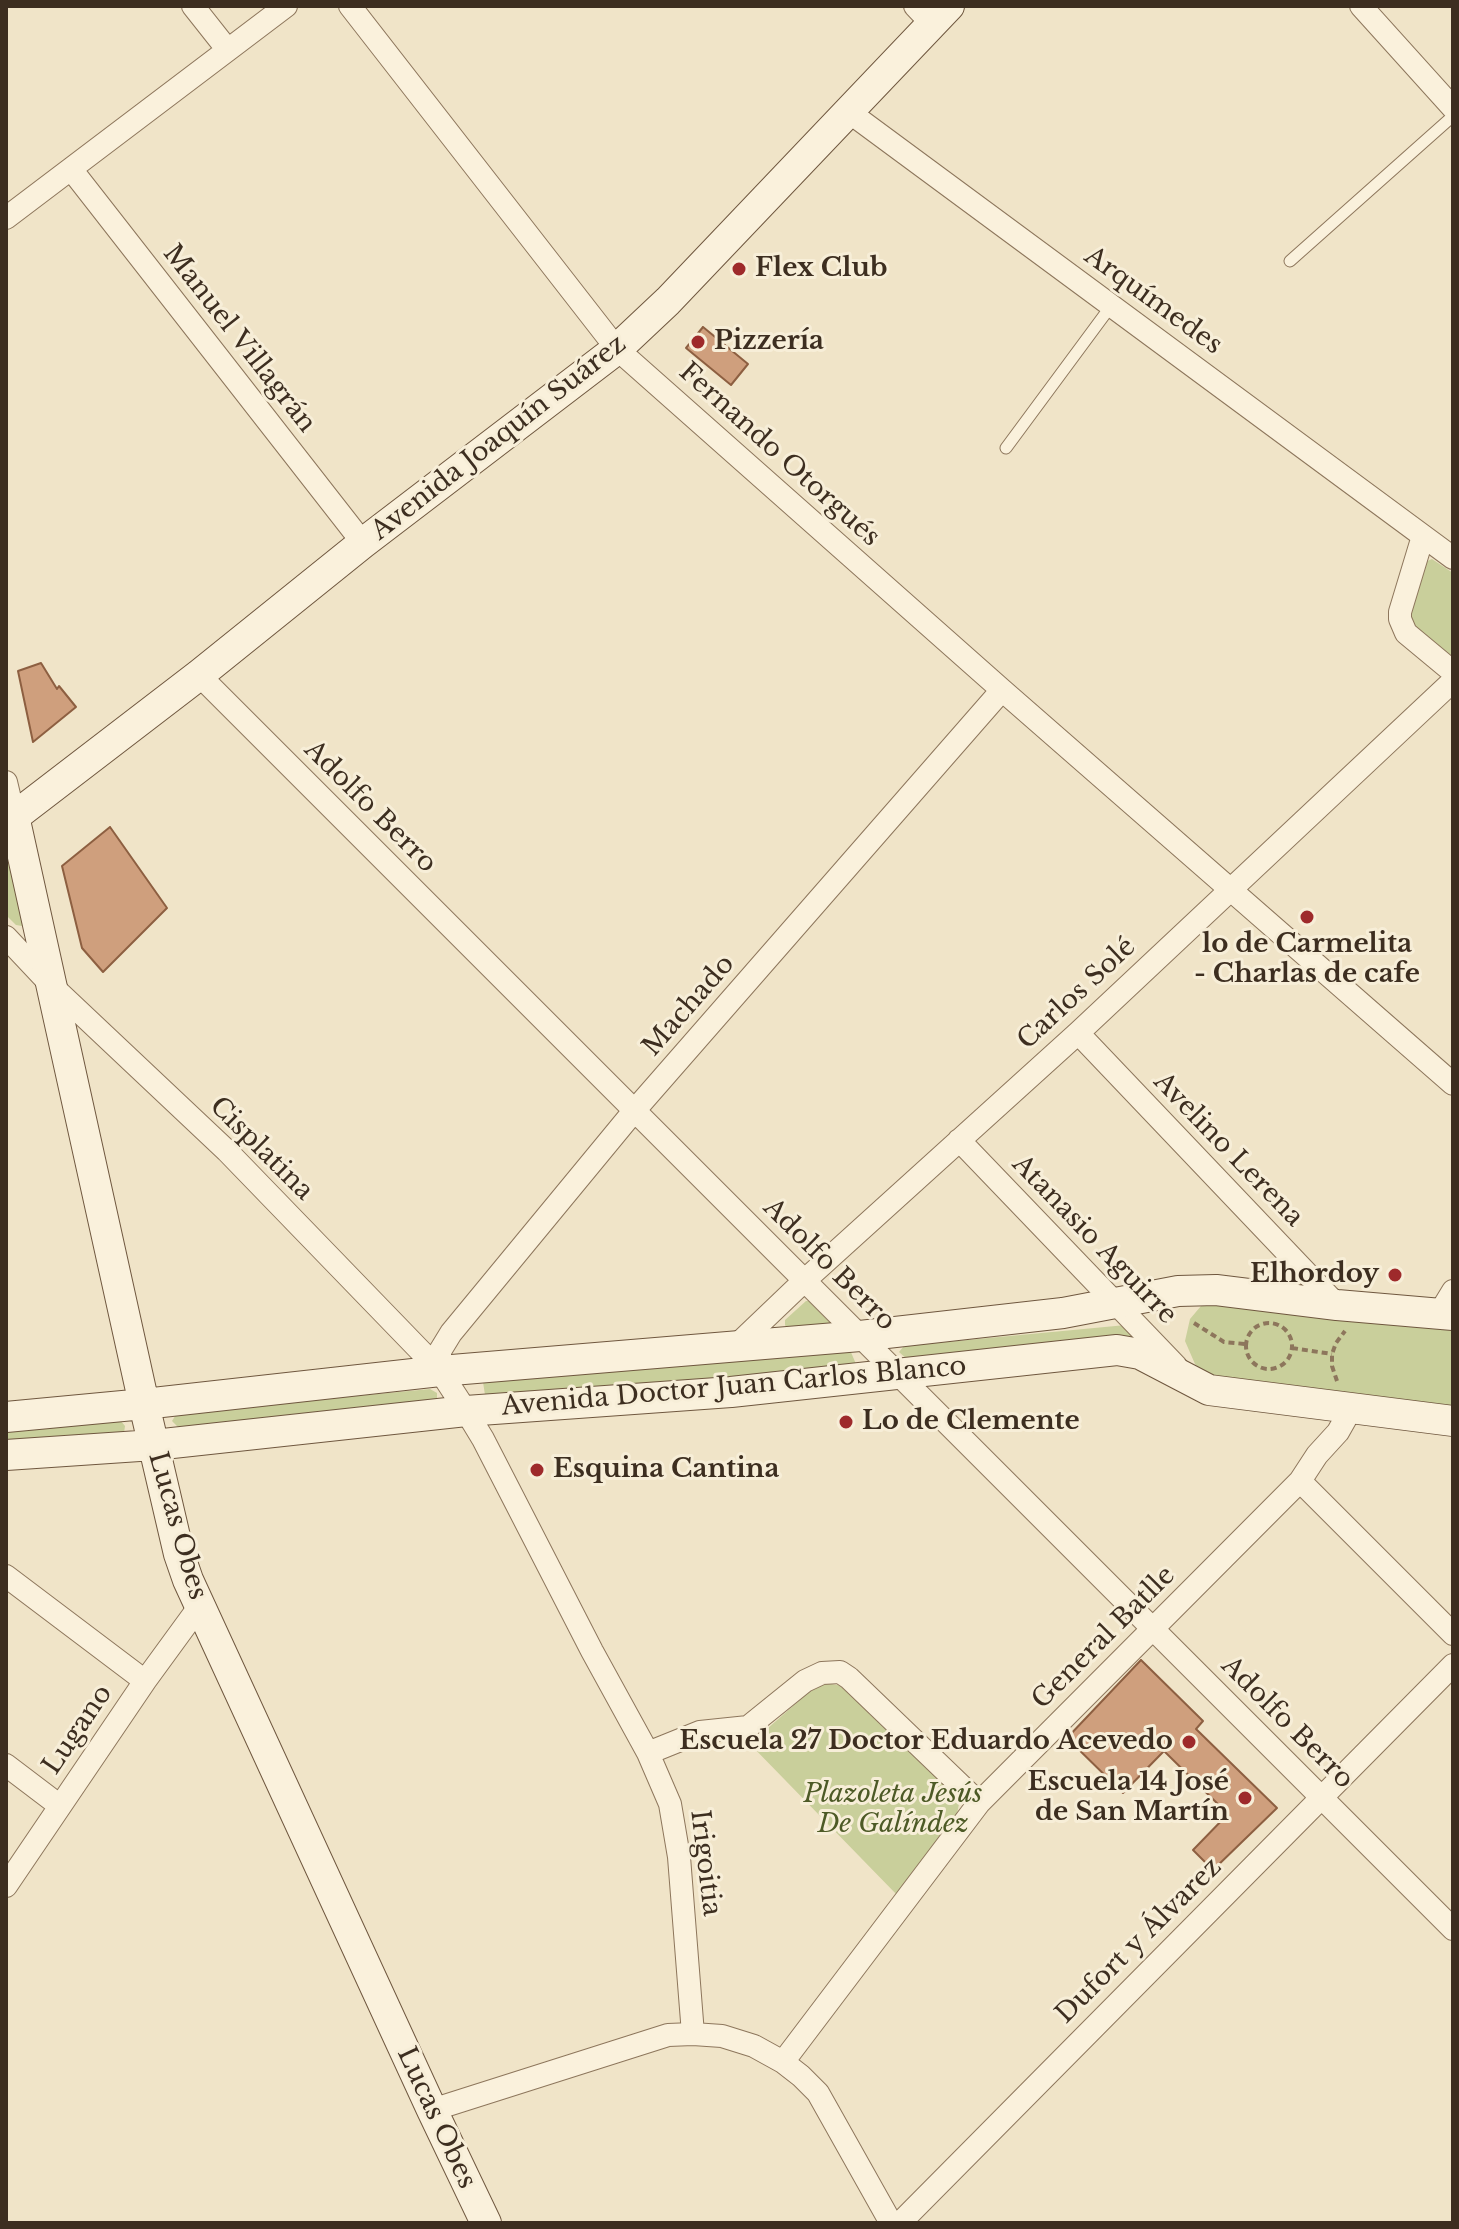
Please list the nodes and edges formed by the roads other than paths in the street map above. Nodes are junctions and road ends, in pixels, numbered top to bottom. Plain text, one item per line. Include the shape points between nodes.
1 (193, 6) edge
2 (286, 6) edge
3 (350, 6) edge
4 (1361, 6) edge
5 (932, 12) edge
6 (227, 49) junction
7 (1453, 108) edge
8 (849, 112) junction
9 (1453, 116) edge
10 (71, 169) junction
11 (6, 218) edge
12 (1290, 261) dead end
13 (1111, 306) junction
14 (617, 349) junction
15 (1006, 448) dead end
16 (1423, 536) junction
17 (363, 543) junction
18 (1453, 558) edge
19 (1453, 672) edge
20 (199, 675) junction
21 (1453, 681) edge
22 (1002, 690) junction
23 (6, 782) edge
24 (10, 819) edge
25 (1230, 889) junction
26 (6, 937) edge
27 (52, 986) junction
28 (1078, 1033) junction
29 (1453, 1084) edge
30 (634, 1111) junction
31 (959, 1140) junction
32 (804, 1281) junction
33 (1116, 1303) junction
34 (1448, 1307) edge
35 (1344, 1316) junction
36 (860, 1336) junction
37 (736, 1346) junction
38 (440, 1371) junction
39 (898, 1374) junction
40 (1188, 1379) junction
41 (1345, 1398) junction
42 (144, 1404) junction
43 (466, 1411) junction
44 (6, 1417) edge
45 (1453, 1421) edge
46 (154, 1445) junction
47 (6, 1455) edge
48 (1300, 1481) junction
49 (6, 1576) edge
50 (199, 1607) junction
51 (1152, 1628) junction
52 (1453, 1634) edge
53 (1453, 1665) edge
54 (145, 1681) junction
55 (648, 1753) junction
56 (6, 1765) edge
57 (1321, 1797) junction
58 (979, 1803) junction
59 (60, 1806) junction
60 (6, 1886) edge
61 (1453, 1929) edge
62 (693, 2034) junction
63 (783, 2062) junction
64 (432, 2110) junction
65 (486, 2223) edge
66 (891, 2223) edge
67 (900, 2223) edge

1 - 6 street
2 - 6 street
3 - 14 street, Fernando Otorgués
4 - 7 street
5 - 8 street, Avenida Joaquín Suárez
6 - 10 street
8 - 13 street, Arquímedes
8 - 14 street, Avenida Joaquín Suárez
9 - 12 lane
10 - 11 street
10 - 17 street, Manuel Villagrán
13 - 15 lane
13 - 16 street, Arquímedes
14 - 17 street, Avenida Joaquín Suárez
14 - 22 street, Fernando Otorgués
16 - 18 street, Arquímedes
16 - 19 street via 1400,619 1406,633
17 - 20 street, Avenida Joaquín Suárez
20 - 24 street, Avenida Joaquín Suárez
20 - 30 street, Adolfo Berro
21 - 25 street, Carlos Solé
22 - 25 street, Fernando Otorgués
22 - 30 street, Machado
23 - 24 street, Lucas Obes
24 - 27 street, Lucas Obes
25 - 28 street, Carlos Solé
25 - 29 street, Fernando Otorgués
26 - 27 street, Cisplatina
27 - 38 street, Cisplatina via 227,1151
27 - 42 street, Lucas Obes
28 - 31 street, Carlos Solé
28 - 35 street, Avelino Lerena
30 - 32 street, Adolfo Berro
30 - 38 street, Machado via 451,1333 440,1351
31 - 32 street, Carlos Solé
31 - 33 street, Atanasio Aguirre
32 - 36 street, Adolfo Berro
32 - 37 street, Carlos Solé
33 - 35 street, Avenida Doctor Juan Carlos Blanco via 1216,1290
33 - 36 street, Avenida Doctor Juan Carlos Blanco
33 - 40 street, Atanasio Aguirre
34 - 35 street, Avenida Doctor Juan Carlos Blanco
36 - 37 street, Avenida Doctor Juan Carlos Blanco
36 - 39 street, Adolfo Berro
37 - 38 street, Avenida Doctor Juan Carlos Blanco
38 - 42 street, Avenida Doctor Juan Carlos Blanco
38 - 43 street, Cisplatina
39 - 40 street, Avenida Doctor Juan Carlos Blanco via 1117,1350 1140,1354
39 - 43 street, Avenida Doctor Juan Carlos Blanco
39 - 51 street, Adolfo Berro
40 - 41 street, Avenida Doctor Juan Carlos Blanco via 1209,1390
41 - 45 street, Avenida Doctor Juan Carlos Blanco
41 - 48 street, General Batlle via 1338,1432
42 - 44 street, Avenida Doctor Juan Carlos Blanco
42 - 46 street, Lucas Obes
43 - 46 street, Avenida Doctor Juan Carlos Blanco
43 - 55 street, Irigoitia
46 - 47 street, Avenida Doctor Juan Carlos Blanco
46 - 50 street, Lucas Obes via 179,1554
48 - 51 street, General Batlle
48 - 52 street
49 - 54 street
50 - 54 street, Lugano
50 - 64 street, Lucas Obes
51 - 57 street, Adolfo Berro
51 - 58 street, General Batlle
53 - 57 street, Dufort y Álvarez
54 - 59 street, Lugano
55 - 58 street via 700,1732 748,1727 805,1681 840,1672
55 - 62 street, Irigoitia via 676,1829
56 - 59 street
57 - 61 street, Adolfo Berro
57 - 67 street, Dufort y Álvarez
58 - 63 street, General Batlle
59 - 60 street, Lugano
62 - 63 street via 722,2036
62 - 64 street via 668,2035
63 - 66 street via 818,2093
64 - 65 street, Lucas Obes

